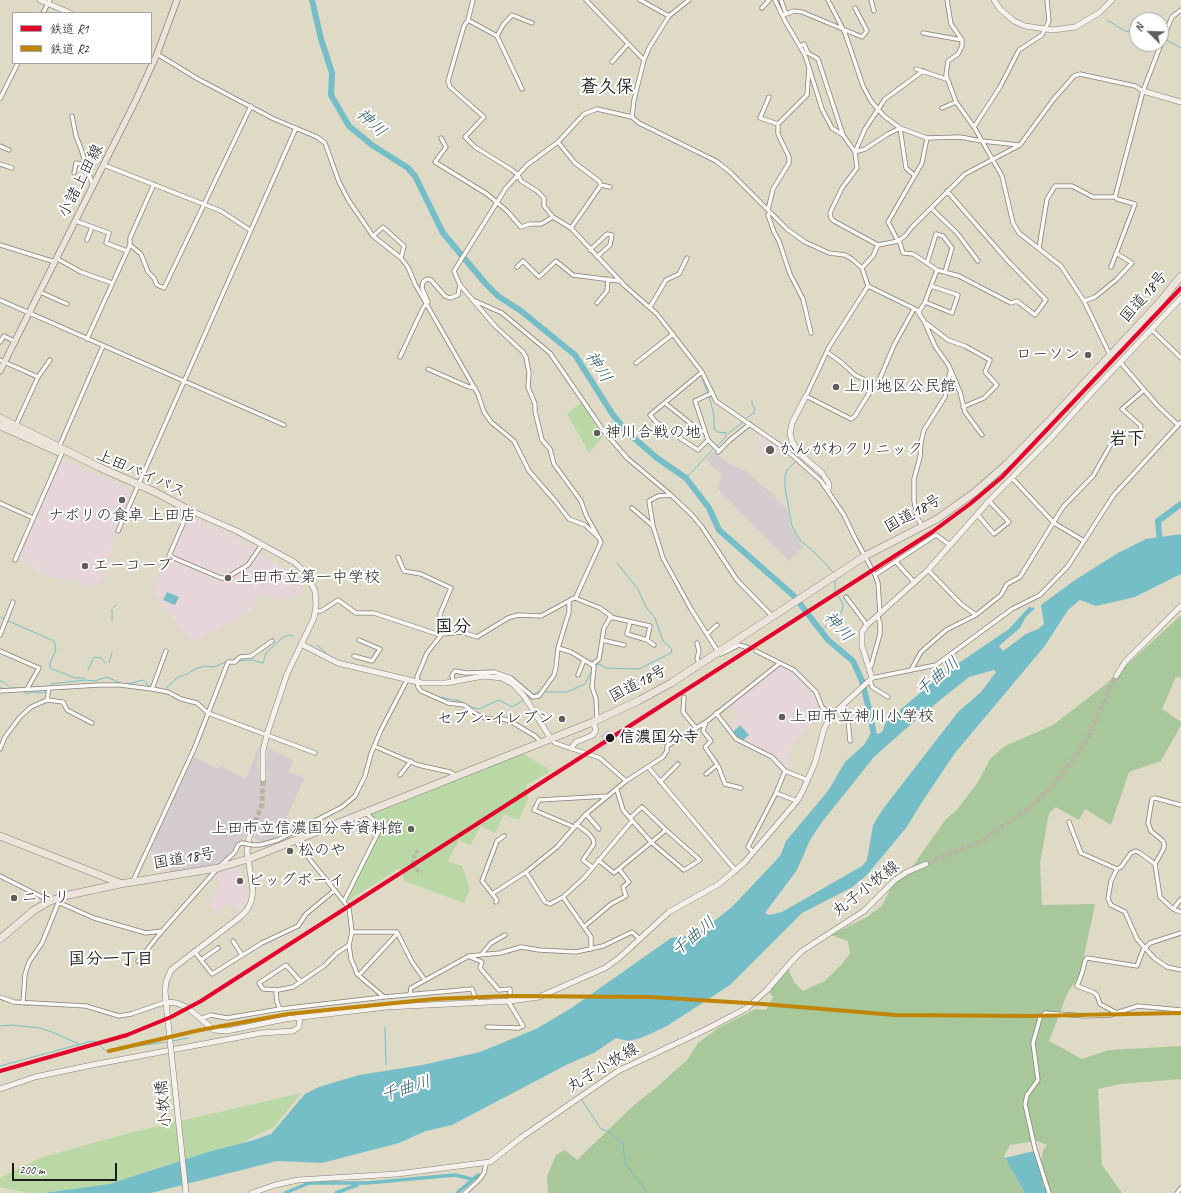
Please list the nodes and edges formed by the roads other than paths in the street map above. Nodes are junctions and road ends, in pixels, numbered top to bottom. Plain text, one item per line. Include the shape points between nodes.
1 (40, 0) edge
2 (177, 0) edge
3 (473, 0) edge
4 (586, 0) edge
5 (640, 0) edge
6 (689, 0) edge
7 (768, 0) edge
8 (775, 0) edge
9 (781, 0) edge
10 (828, 0) edge
11 (871, 0) edge
12 (947, 0) edge
13 (994, 0) edge
14 (1047, 0) edge
15 (1112, 0) edge
16 (49, 2) edge
17 (762, 8) dead end
18 (855, 8) dead end
19 (1181, 10) edge
20 (874, 11) dead end
21 (44, 12) edge
22 (67, 12) edge
23 (785, 15) junction
24 (669, 16) junction
25 (468, 20) junction
26 (532, 23) dead end
27 (1169, 24) edge
28 (841, 28) junction
29 (1044, 30) junction
30 (923, 32) dead end
31 (497, 36) junction
32 (962, 40) junction
33 (628, 44) junction
34 (800, 46) junction
35 (152, 52) edge
36 (1158, 52) edge
37 (157, 54) junction
38 (644, 60) junction
39 (612, 62) dead end
40 (18, 64) edge
41 (809, 68) junction
42 (916, 69) dead end
43 (923, 71) junction
44 (946, 79) junction
45 (522, 89) dead end
46 (1143, 91) junction
47 (769, 98) dead end
48 (0, 99) edge
49 (956, 102) junction
50 (1181, 102) edge
51 (251, 106) junction
52 (942, 108) dead end
53 (878, 110) junction
54 (72, 116) dead end
55 (632, 117) junction
56 (778, 124) junction
57 (974, 127) junction
58 (296, 128) junction
59 (900, 128) junction
60 (843, 135) junction
61 (440, 138) dead end
62 (927, 138) junction
63 (982, 141) junction
64 (558, 142) junction
65 (1020, 145) junction
66 (0, 146) edge
67 (9, 150) dead end
68 (855, 152) junction
69 (992, 159) junction
70 (0, 164) edge
71 (104, 164) junction
72 (85, 165) junction
73 (12, 168) dead end
74 (74, 173) dead end
75 (518, 175) junction
76 (914, 175) junction
77 (154, 184) junction
78 (601, 185) junction
79 (93, 186) junction
80 (610, 187) dead end
81 (947, 191) junction
82 (1115, 197) junction
83 (496, 203) junction
84 (204, 204) junction
85 (931, 208) junction
86 (769, 211) junction
87 (553, 217) junction
88 (76, 221) junction
89 (92, 227) junction
90 (571, 228) junction
91 (250, 230) junction
92 (373, 236) junction
93 (86, 240) dead end
94 (899, 240) junction
95 (0, 244) edge
96 (130, 245) junction
97 (878, 245) junction
98 (1039, 248) junction
99 (590, 250) junction
100 (126, 251) junction
101 (1116, 253) junction
102 (596, 257) junction
103 (401, 258) junction
104 (687, 258) dead end
105 (56, 260) junction
106 (978, 261) dead end
107 (927, 263) junction
108 (517, 267) dead end
109 (1110, 267) dead end
110 (862, 268) junction
111 (938, 270) junction
112 (945, 272) junction
113 (1181, 276) edge
114 (608, 280) junction
115 (619, 281) junction
116 (112, 283) junction
117 (460, 285) junction
118 (868, 286) junction
119 (931, 286) junction
120 (40, 292) junction
121 (1181, 298) edge
122 (472, 299) junction
123 (0, 300) edge
124 (1084, 301) junction
125 (925, 302) junction
126 (597, 303) dead end
127 (67, 304) dead end
128 (426, 304) junction
129 (650, 307) junction
130 (914, 309) junction
131 (919, 312) junction
132 (30, 314) junction
133 (925, 323) junction
134 (1152, 330) junction
135 (811, 333) dead end
136 (673, 334) junction
137 (87, 339) junction
138 (0, 342) edge
139 (16, 342) junction
140 (103, 346) junction
141 (827, 352) junction
142 (1110, 355) junction
143 (400, 357) dead end
144 (1181, 358) edge
145 (50, 360) dead end
146 (2, 362) edge
147 (636, 363) dead end
148 (1121, 363) junction
149 (428, 369) dead end
150 (0, 371) edge
151 (702, 372) junction
152 (950, 372) junction
153 (38, 377) junction
154 (184, 382) junction
155 (873, 387) junction
156 (475, 388) junction
157 (1144, 390) junction
158 (712, 393) junction
159 (806, 396) junction
160 (665, 403) junction
161 (963, 407) junction
162 (0, 418) edge
163 (1179, 423) edge
164 (750, 424) junction
165 (16, 425) junction
166 (284, 425) dead end
167 (0, 426) edge
168 (705, 431) junction
169 (982, 435) dead end
170 (708, 440) junction
171 (60, 450) junction
172 (1012, 478) junction
173 (138, 486) junction
174 (828, 490) junction
175 (671, 495) junction
176 (989, 501) junction
177 (0, 503) edge
178 (632, 508) dead end
179 (189, 510) junction
180 (977, 514) junction
181 (33, 518) junction
182 (1054, 523) junction
183 (653, 526) junction
184 (923, 527) junction
185 (118, 531) dead end
186 (599, 538) junction
187 (1084, 541) junction
188 (950, 545) junction
189 (261, 546) junction
190 (865, 556) junction
191 (398, 557) dead end
192 (15, 560) dead end
193 (896, 562) junction
194 (928, 570) junction
195 (875, 575) junction
196 (915, 583) junction
197 (846, 597) dead end
198 (575, 598) junction
199 (569, 601) junction
200 (13, 602) dead end
201 (1181, 606) edge
202 (316, 611) junction
203 (879, 615) junction
204 (976, 615) junction
205 (774, 616) junction
206 (610, 617) junction
207 (630, 622) junction
208 (717, 624) dead end
209 (867, 625) junction
210 (441, 634) junction
211 (706, 634) junction
212 (0, 636) edge
213 (359, 640) dead end
214 (602, 640) junction
215 (647, 640) junction
216 (272, 641) dead end
217 (697, 642) dead end
218 (301, 644) junction
219 (624, 645) dead end
220 (654, 645) dead end
221 (558, 648) junction
222 (749, 648) dead end
223 (0, 651) edge
224 (166, 651) dead end
225 (756, 651) dead end
226 (719, 652) junction
227 (354, 656) dead end
228 (584, 660) junction
229 (780, 663) junction
230 (700, 664) junction
231 (592, 665) junction
232 (869, 667) junction
233 (911, 670) junction
234 (578, 675) dead end
235 (1116, 676) tunnel mouth
236 (871, 679) junction
237 (407, 680) junction
238 (418, 682) junction
239 (453, 682) junction
240 (49, 688) junction
241 (27, 689) junction
242 (152, 689) junction
243 (0, 691) edge
244 (684, 697) dead end
245 (888, 697) dead end
246 (47, 700) junction
247 (842, 705) junction
248 (208, 713) junction
249 (716, 713) junction
250 (831, 716) junction
251 (595, 721) junction
252 (706, 722) junction
253 (92, 723) dead end
254 (696, 728) junction
255 (267, 734) junction
256 (551, 739) junction
257 (850, 741) dead end
258 (541, 742) junction
259 (374, 746) junction
260 (571, 748) junction
261 (0, 749) edge
262 (315, 753) dead end
263 (411, 761) junction
264 (678, 764) dead end
265 (717, 765) junction
266 (648, 768) junction
267 (785, 771) junction
268 (706, 774) dead end
269 (400, 775) dead end
270 (457, 776) junction
271 (263, 779) tunnel mouth
272 (808, 780) junction
273 (626, 781) junction
274 (660, 782) junction
275 (741, 788) dead end
276 (617, 790) junction
277 (776, 793) junction
278 (609, 796) junction
279 (797, 801) junction
280 (1181, 805) edge
281 (366, 813) junction
282 (586, 814) junction
283 (631, 819) junction
284 (255, 822) tunnel mouth
285 (1069, 822) dead end
286 (575, 826) junction
287 (599, 829) dead end
288 (666, 830) junction
289 (0, 836) edge
290 (504, 836) dead end
291 (295, 841) junction
292 (652, 843) junction
293 (753, 852) junction
294 (248, 859) junction
295 (598, 860) junction
296 (926, 864) tunnel mouth
297 (1155, 864) junction
298 (592, 867) junction
299 (218, 868) junction
300 (619, 869) junction
301 (1117, 869) junction
302 (736, 871) junction
303 (526, 872) junction
304 (0, 876) edge
305 (132, 882) junction
306 (120, 884) junction
307 (335, 890) junction
308 (492, 894) junction
309 (563, 897) junction
310 (1181, 899) edge
311 (59, 900) junction
312 (344, 900) junction
313 (48, 902) junction
314 (496, 902) dead end
315 (1173, 908) junction
316 (1181, 912) edge
317 (585, 926) junction
318 (162, 931) junction
319 (352, 932) junction
320 (1181, 933) edge
321 (397, 934) junction
322 (505, 935) dead end
323 (0, 939) edge
324 (640, 939) junction
325 (233, 941) dead end
326 (350, 944) junction
327 (218, 948) dead end
328 (1145, 948) junction
329 (591, 949) junction
330 (194, 951) junction
331 (242, 955) junction
332 (481, 955) junction
333 (469, 956) junction
334 (201, 960) junction
335 (138, 961) dead end
336 (1181, 970) edge
337 (359, 975) junction
338 (425, 980) junction
339 (301, 982) junction
340 (278, 990) junction
341 (410, 994) junction
342 (384, 996) junction
343 (0, 997) edge
344 (509, 1001) junction
345 (166, 1002) junction
346 (477, 1002) junction
347 (23, 1003) junction
348 (280, 1009) junction
349 (1181, 1010) edge
350 (1117, 1013) junction
351 (300, 1017) junction
352 (200, 1019) junction
353 (488, 1027) dead end
354 (0, 1089) edge
355 (486, 1164) junction
356 (1181, 1188) edge
357 (186, 1193) edge
358 (252, 1193) edge
359 (465, 1193) edge
360 (1049, 1193) edge
361 (1177, 1193) edge

1 - 16 street
2 - 37 main road, 小諸上田線
3 - 25 street
4 - 33 street
5 - 24 street
6 - 24 street
7 - 17 street
8 - 23 street
9 - 23 street
10 - 28 street
11 - 20 street
12 - 32 street via 951,24
13 - 29 street via 1000,9 1014,20 1025,26
14 - 29 street via 1049,21
15 - 29 street via 1099,13 1074,27
16 - 21 street
16 - 22 street
18 - 28 street via 867,31 862,37
19 - 27 street via 1172,17
23 - 28 street via 794,10
23 - 34 street via 784,21
24 - 38 street
25 - 31 street
25 - 75 street via 448,78 448,84 484,117 465,137 484,155
26 - 31 street via 512,15
28 - 53 street via 853,53 863,86
29 - 57 street via 1042,35 1019,50 1000,87
30 - 32 street
31 - 45 street
32 - 44 street via 958,54 948,61
33 - 38 street
33 - 39 street
34 - 41 street
34 - 60 street via 804,44 808,53 818,59
35 - 37 street
36 - 46 street
37 - 51 street via 191,76
37 - 71 main road, 小諸上田線
38 - 55 street
40 - 48 street
41 - 56 street via 807,95
41 - 60 street via 822,109 832,128
42 - 43 street
43 - 44 street
43 - 53 street via 889,95
44 - 49 street
46 - 50 street
46 - 65 street via 1135,86 1080,74 1074,76
46 - 82 street
47 - 56 street via 760,118
49 - 52 street
49 - 57 street
51 - 58 street
51 - 84 street
53 - 59 street
53 - 68 street via 865,129
54 - 72 street
55 - 64 street via 593,109 584,114
55 - 86 street via 639,123 716,161
56 - 86 street via 778,134 789,157 789,163 773,189
57 - 63 street
58 - 91 street
58 - 92 street via 317,137 327,146 345,194
59 - 62 street
59 - 68 street via 865,149
59 - 76 street via 906,168
60 - 68 street
61 - 83 street via 446,147 435,162 480,189
62 - 63 street via 960,137
62 - 76 street via 922,163
63 - 65 street
63 - 69 street
64 - 75 street
64 - 78 street via 575,163
65 - 69 street
66 - 67 street
68 - 97 street via 857,168 842,188 830,218
69 - 81 street via 966,174
69 - 98 street via 1002,176 1013,223 1019,233
70 - 73 street
71 - 77 street
71 - 79 main road, 小諸上田線
72 - 74 street via 76,163
72 - 79 street
75 - 83 street
75 - 87 street via 521,181 544,198 544,206
76 - 94 street via 888,222
77 - 84 street
77 - 96 street via 130,238
78 - 80 street
78 - 90 street
79 - 88 main road, 小諸上田線
81 - 85 street
81 - 112 street via 1046,300 1034,315 1016,301 1011,303 959,276
82 - 98 street via 1093,197 1072,186 1055,186 1047,200
82 - 101 street via 1135,204
83 - 87 street via 522,227 541,224
83 - 117 street via 455,267 454,273
84 - 91 street via 226,214
84 - 96 street via 164,288 157,285 148,272 141,254
85 - 94 street
85 - 106 street via 957,233
86 - 110 street via 805,242 829,253 845,255
86 - 135 street via 768,215 790,274 803,299
87 - 90 street
88 - 89 street
88 - 105 main road, 小諸上田線
89 - 93 street
89 - 100 street via 109,233 106,243
90 - 99 street
91 - 154 street
92 - 103 street
92 - 103 street via 383,227 404,246
94 - 97 street
94 - 107 street via 903,253 913,254
95 - 105 street
96 - 100 street
97 - 110 street
98 - 124 street via 1061,266
99 - 102 street
99 - 102 street via 607,234 612,236 610,245
100 - 116 street
101 - 109 street
101 - 124 street via 1132,263 1116,280 1094,297
102 - 115 street
103 - 128 street
104 - 129 street via 679,274 666,280
105 - 116 street
105 - 120 main road, 小諸上田線
107 - 111 street
107 - 112 street via 936,234 943,236 952,248
108 - 114 street via 523,261 539,277 556,262 573,275
110 - 118 street
111 - 112 street
111 - 119 street
113 - 142 highway, 国道18号
114 - 115 street
114 - 126 street via 607,291
115 - 129 street
116 - 137 street
117 - 122 street
117 - 128 street via 458,295 450,298 444,296 433,281 424,280 422,288 428,301
118 - 130 street
118 - 141 street
119 - 125 street
119 - 125 street via 958,295 952,313
120 - 127 street
120 - 132 main road, 小諸上田線
121 - 134 street
122 - 175 street via 502,313 550,353 603,430 627,458
122 - 186 street via 495,326 523,352 529,373 528,386 535,404 542,440 550,449 552,460 581,501
123 - 132 street
124 - 142 street
125 - 131 street
128 - 143 street
128 - 156 street
129 - 136 street
130 - 131 street
130 - 155 street via 894,345 878,383
131 - 133 street
132 - 137 street
132 - 139 main road, 小諸上田線
133 - 152 street
133 - 161 street via 948,340 990,360 985,372 997,385 984,398
134 - 144 street
134 - 148 street
136 - 147 street
136 - 151 street
137 - 140 street
138 - 139 street via 4,336
139 - 146 main road, 小諸上田線
140 - 154 street
140 - 171 street
141 - 155 street via 855,375 871,382
141 - 159 street
142 - 184 highway, 国道18号 via 995,475 962,502
145 - 153 street
146 - 150 main road, 小諸上田線
146 - 153 street
148 - 157 street
148 - 172 street
149 - 156 street
151 - 158 street
151 - 160 street
152 - 161 street via 957,384
152 - 184 street via 945,397 924,430 914,479 914,502
153 - 165 street
154 - 166 street
154 - 173 street
155 - 159 street via 851,419
156 - 186 street via 484,412 494,425 514,442 533,477 569,519 585,525
157 - 163 street
157 - 182 street via 1122,408 1140,425 1143,436 1127,433 1114,439 1098,469 1063,507
158 - 164 street via 718,404
158 - 168 street via 695,401
159 - 174 street via 792,423 790,434 798,452 822,473 829,484
160 - 168 street via 700,431
160 - 170 street via 650,415 656,422 698,450
161 - 169 street
162 - 165 highway, 上田バイパス
163 - 187 street via 1113,496
164 - 170 street via 718,452
164 - 174 street via 784,448
165 - 171 highway, 上田バイパス
167 - 171 highway, 上田バイパス
168 - 170 street
171 - 173 highway, 上田バイパス
171 - 181 street
172 - 176 street
172 - 182 street
173 - 179 highway, 上田バイパス
173 - 185 street
174 - 190 street
175 - 183 street via 658,496 649,501
175 - 205 street via 702,527 745,590
176 - 180 street
176 - 180 street via 1009,522 994,534
177 - 181 street
178 - 183 street
179 - 189 street via 237,531
179 - 189 street via 169,556 226,578 248,566
180 - 188 street
181 - 192 street
182 - 187 street
182 - 204 street via 1020,577 1008,584 1001,595
183 - 211 street via 663,558
184 - 190 highway, 国道18号
186 - 198 street via 601,542
187 - 233 street via 1059,576 1040,595 1012,609 936,665
188 - 193 street via 936,535
188 - 194 street
189 - 202 street via 294,562 305,572 315,591
190 - 195 street
190 - 205 highway, 国道18号
191 - 210 street via 404,571 421,574 451,588 440,614
193 - 195 street
193 - 196 street
194 - 196 street
194 - 204 street via 961,604
195 - 203 street via 878,583
196 - 203 street
197 - 209 street
198 - 199 street
198 - 206 street via 600,608
199 - 210 street via 541,616 518,615 508,618 477,637 462,632
199 - 221 street via 569,612
200 - 212 street
201 - 235 street via 1125,662
202 - 210 street via 321,611 338,600 356,613 374,613
202 - 218 street
203 - 209 street
203 - 232 street via 880,634 872,666
204 - 233 street via 946,630 920,652
205 - 226 highway, 国道18号
206 - 207 street
206 - 214 street via 604,628
207 - 215 street via 627,634
207 - 215 street via 650,626
208 - 211 street
209 - 232 street via 861,638
210 - 238 street via 427,653 418,673
211 - 226 street
213 - 227 street via 380,650 372,661
214 - 219 street
214 - 231 street via 599,659
215 - 220 street
216 - 248 street via 251,656 228,662
217 - 230 street via 697,658
218 - 237 street via 338,663
218 - 255 street via 287,674
221 - 228 street
221 - 239 street via 554,675 542,693 535,697 507,676 494,672 456,671 452,676
222 - 226 street via 739,645 724,654
223 - 241 street via 39,668
224 - 242 street
225 - 229 street
226 - 230 highway, 国道18号
228 - 231 street
228 - 234 street
229 - 249 street
229 - 250 street via 802,677 816,692 822,707
230 - 251 highway, 国道18号 via 640,700
231 - 251 street via 592,687 596,699
232 - 236 street
233 - 236 street
236 - 245 street via 872,687
236 - 247 street
237 - 238 street
237 - 259 street
238 - 239 street
238 - 258 street via 421,691 448,702 464,705 482,717 510,720
239 - 256 street via 483,676 506,680 524,696
240 - 241 street
240 - 242 street via 120,685
240 - 246 street
241 - 243 street
242 - 248 street via 197,703
244 - 254 street via 683,712
246 - 253 street via 63,702 67,710
246 - 261 street via 31,707 20,717 7,734
247 - 250 street
247 - 257 street via 848,719
248 - 255 street
248 - 305 street via 195,747
249 - 252 street
249 - 267 street via 736,739 772,758
250 - 272 street via 824,729
251 - 256 highway, 国道18号
251 - 260 street via 596,730 593,735 576,742
252 - 254 street
252 - 265 street via 703,731 711,741 705,747
254 - 266 street via 667,746 667,752 663,757
255 - 262 street
255 - 271 street via 263,751
256 - 258 highway, 国道18号
256 - 260 street via 555,744
258 - 270 highway, 国道18号
259 - 263 street
259 - 299 street, bridge via 365,776 358,792 350,801 278,840 260,846 242,843 238,845
260 - 273 street via 600,758
263 - 269 street
263 - 270 street
264 - 274 street
265 - 268 street
265 - 275 street via 725,784
266 - 273 street
266 - 274 street
267 - 272 street
267 - 277 street
270 - 281 highway, 国道18号
272 - 279 street
273 - 276 street
274 - 302 street
276 - 278 street
276 - 283 street via 623,810
277 - 279 street
277 - 293 street via 748,847
278 - 282 street
278 - 286 street via 539,800 534,810
279 - 293 street
280 - 297 street via 1155,798 1151,800 1149,828 1164,844
281 - 291 highway, 国道18号
281 - 312 street via 381,827
282 - 286 street
282 - 287 street
283 - 288 street via 642,807
283 - 292 street
283 - 295 street
284 - 294 street, 小牧橋 via 247,844
285 - 301 street via 1081,852
286 - 298 street via 588,832 593,839 594,844 582,860
286 - 303 street via 557,847
288 - 292 street
288 - 292 street via 700,860 684,870
289 - 306 highway
290 - 308 street via 497,841 482,881
291 - 294 highway, 国道18号
291 - 307 street
292 - 300 street
293 - 302 street
294 - 299 highway, 国道18号
294 - 330 street, 小牧橋 via 253,891 247,910
295 - 298 street
295 - 300 street via 614,873
296 - 355 street, 丸子小牧線 via 895,880 864,911 802,952 747,1008 618,1071
297 - 301 street via 1136,851 1127,856
297 - 315 street via 1160,897
298 - 309 street
299 - 305 highway, 国道18号
299 - 318 street
300 - 317 street via 629,882 623,887 626,896 611,904
301 - 328 street via 1111,882 1108,899 1111,905 1125,912 1137,939
302 - 324 street via 719,884 670,912
303 - 308 street
303 - 309 street via 545,902 550,904
304 - 313 street
305 - 306 highway, 国道18号
306 - 311 highway, 国道18号
307 - 312 street
307 - 331 street via 306,914 298,926
308 - 314 street
309 - 317 street
310 - 315 street
311 - 313 highway, 国道18号
311 - 318 street via 94,918 146,933
311 - 347 street via 42,943 29,962
312 - 319 street via 350,912
313 - 323 highway, 国道18号 via 29,914
315 - 316 street
317 - 329 street via 591,937
318 - 335 street
319 - 321 street via 398,932
319 - 326 street
320 - 328 street via 1150,943
321 - 337 street
321 - 338 street
322 - 332 street via 491,943
324 - 329 street via 632,932
324 - 344 street via 605,968 540,997
325 - 331 street
326 - 337 street via 351,959
326 - 339 street
327 - 334 street
328 - 336 street via 1167,967
328 - 350 street via 1137,966 1087,958 1084,961 1077,986 1093,992 1100,1004
329 - 332 street via 561,951 521,947
330 - 334 street
330 - 345 street, 小牧橋 via 168,975
331 - 334 street via 212,974
332 - 333 street
333 - 338 street
333 - 344 street via 482,962 480,968 499,990 510,989
337 - 342 street
338 - 341 street via 412,988
339 - 340 street via 293,987
339 - 340 street via 286,964 259,983 263,989
340 - 348 street via 277,1002
341 - 342 street
341 - 346 street via 472,989
342 - 348 street
343 - 347 street
344 - 346 street
344 - 353 street via 523,1026
345 - 347 street via 122,1016 86,1006
345 - 352 street via 184,1006
345 - 357 street, 小牧橋, bridge
346 - 351 street via 418,1004
348 - 352 street via 227,1018 212,1015
349 - 350 street via 1138,1006
350 - 360 street via 1086,1016 1046,1013 1040,1018 1033,1043 1038,1080 1027,1095 1025,1104
351 - 352 street via 223,1031 210,1028
351 - 354 street via 299,1027 294,1031 261,1033 92,1065 35,1077
355 - 358 street, 丸子小牧線 via 397,1174 298,1180
355 - 359 street via 484,1174
356 - 361 street

